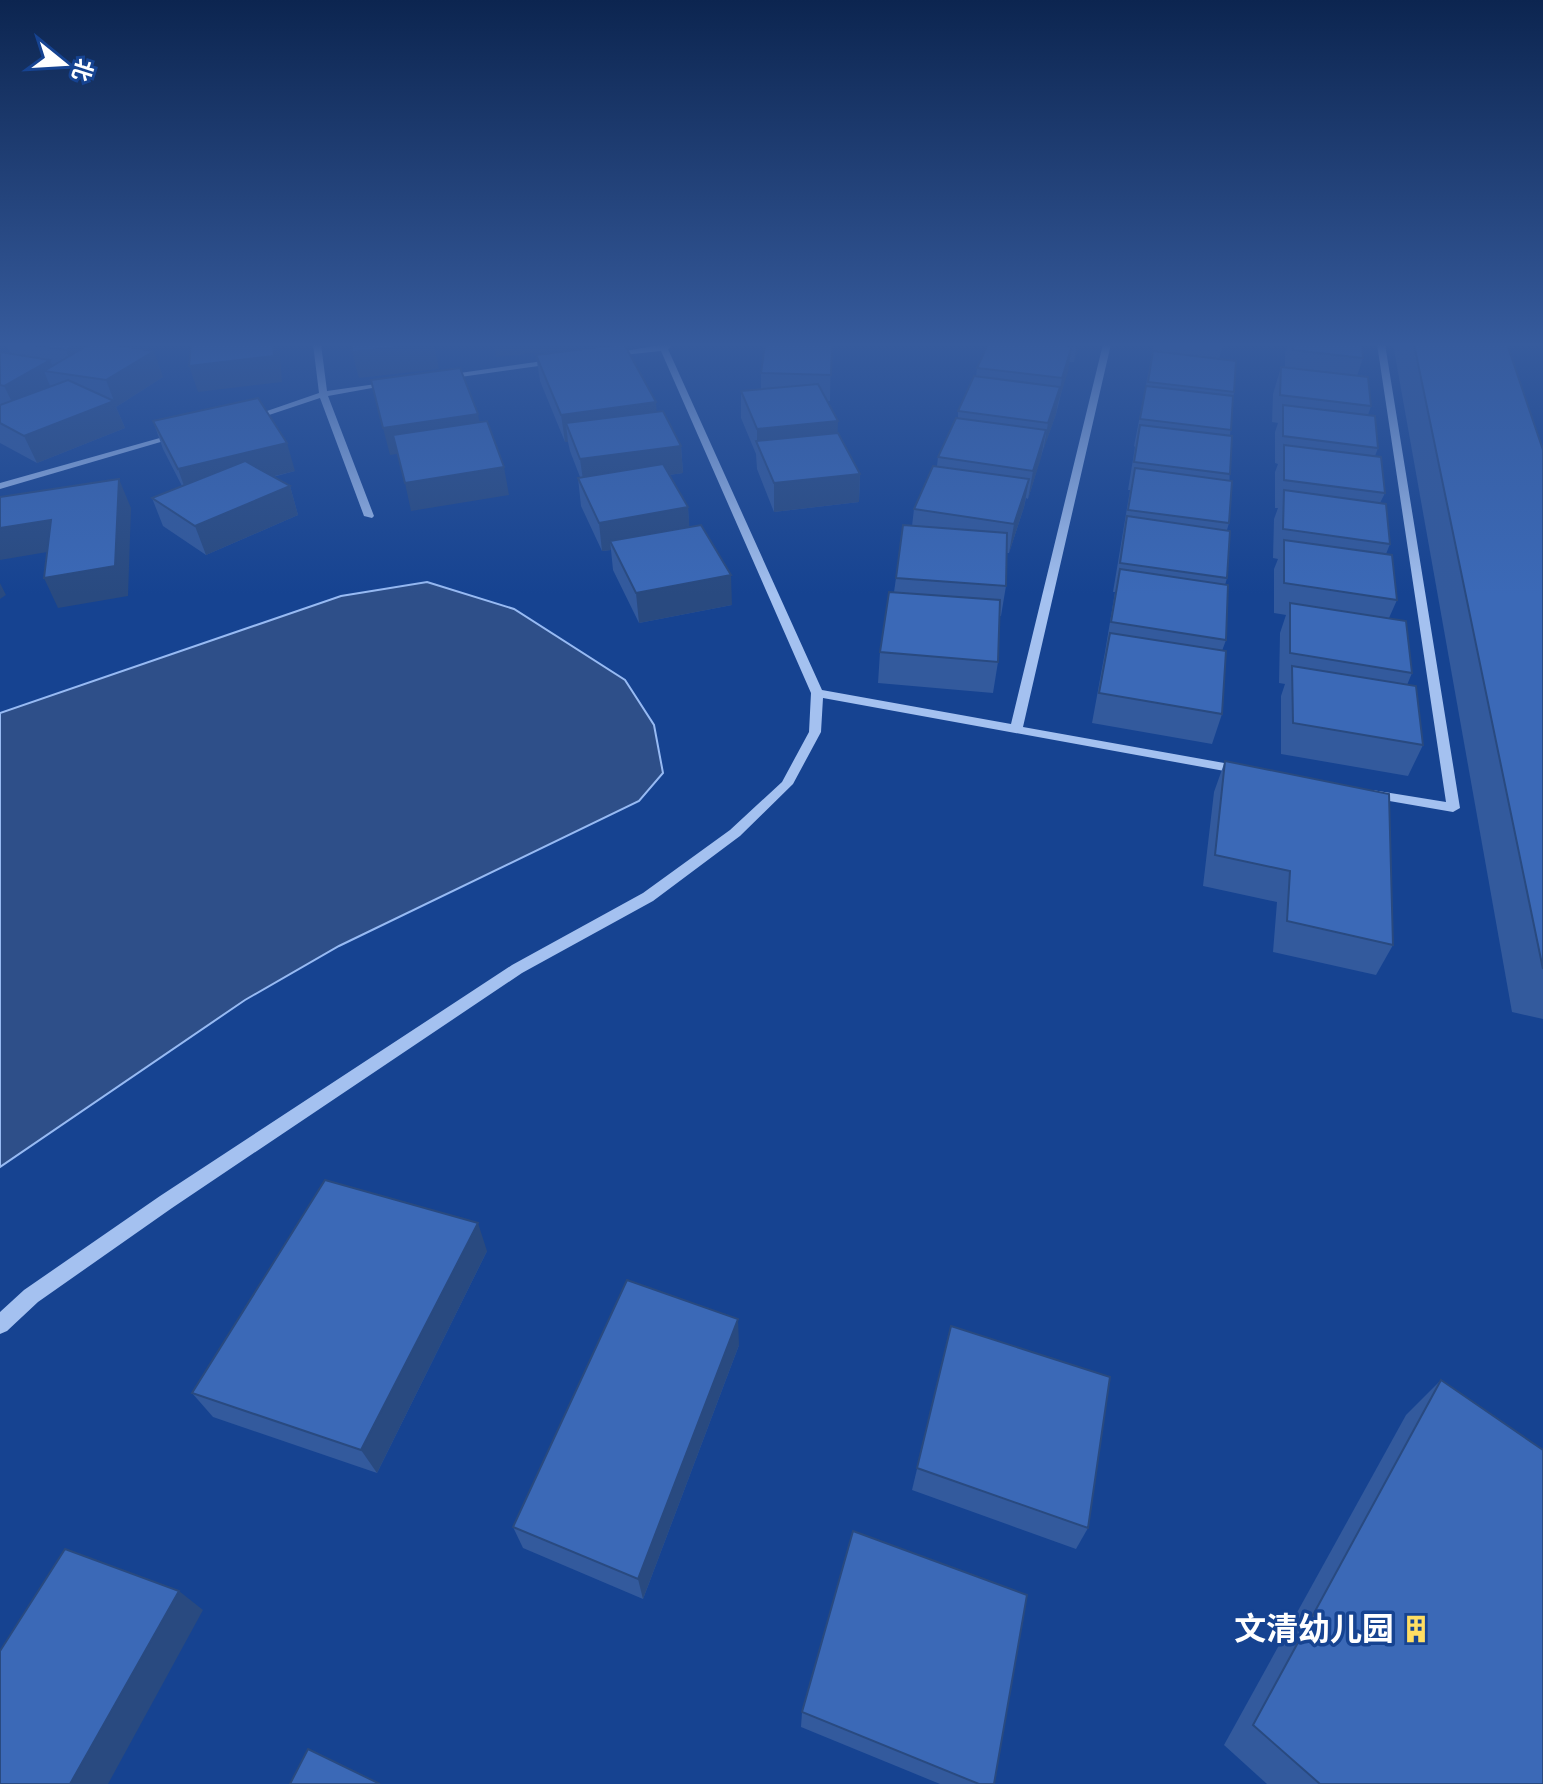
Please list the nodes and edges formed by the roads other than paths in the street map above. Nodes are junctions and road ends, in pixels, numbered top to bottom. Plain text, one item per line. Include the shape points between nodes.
1 (336, 427) edge
2 (702, 427) edge
3 (1087, 427) edge
4 (1394, 427) edge
5 (182, 434) edge
6 (0, 486) edge
7 (369, 516) dead end
8 (817, 693) junction
9 (1016, 730) junction
10 (1250, 772) edge
11 (1359, 791) edge
12 (0, 1325) edge

1 - 7 street
2 - 8 street
3 - 9 street
4 - 11 street via 1453,808
5 - 6 street
8 - 9 street
8 - 12 street via 815,732 787,784 735,833 648,897 517,969 166,1202 31,1296
9 - 10 street

